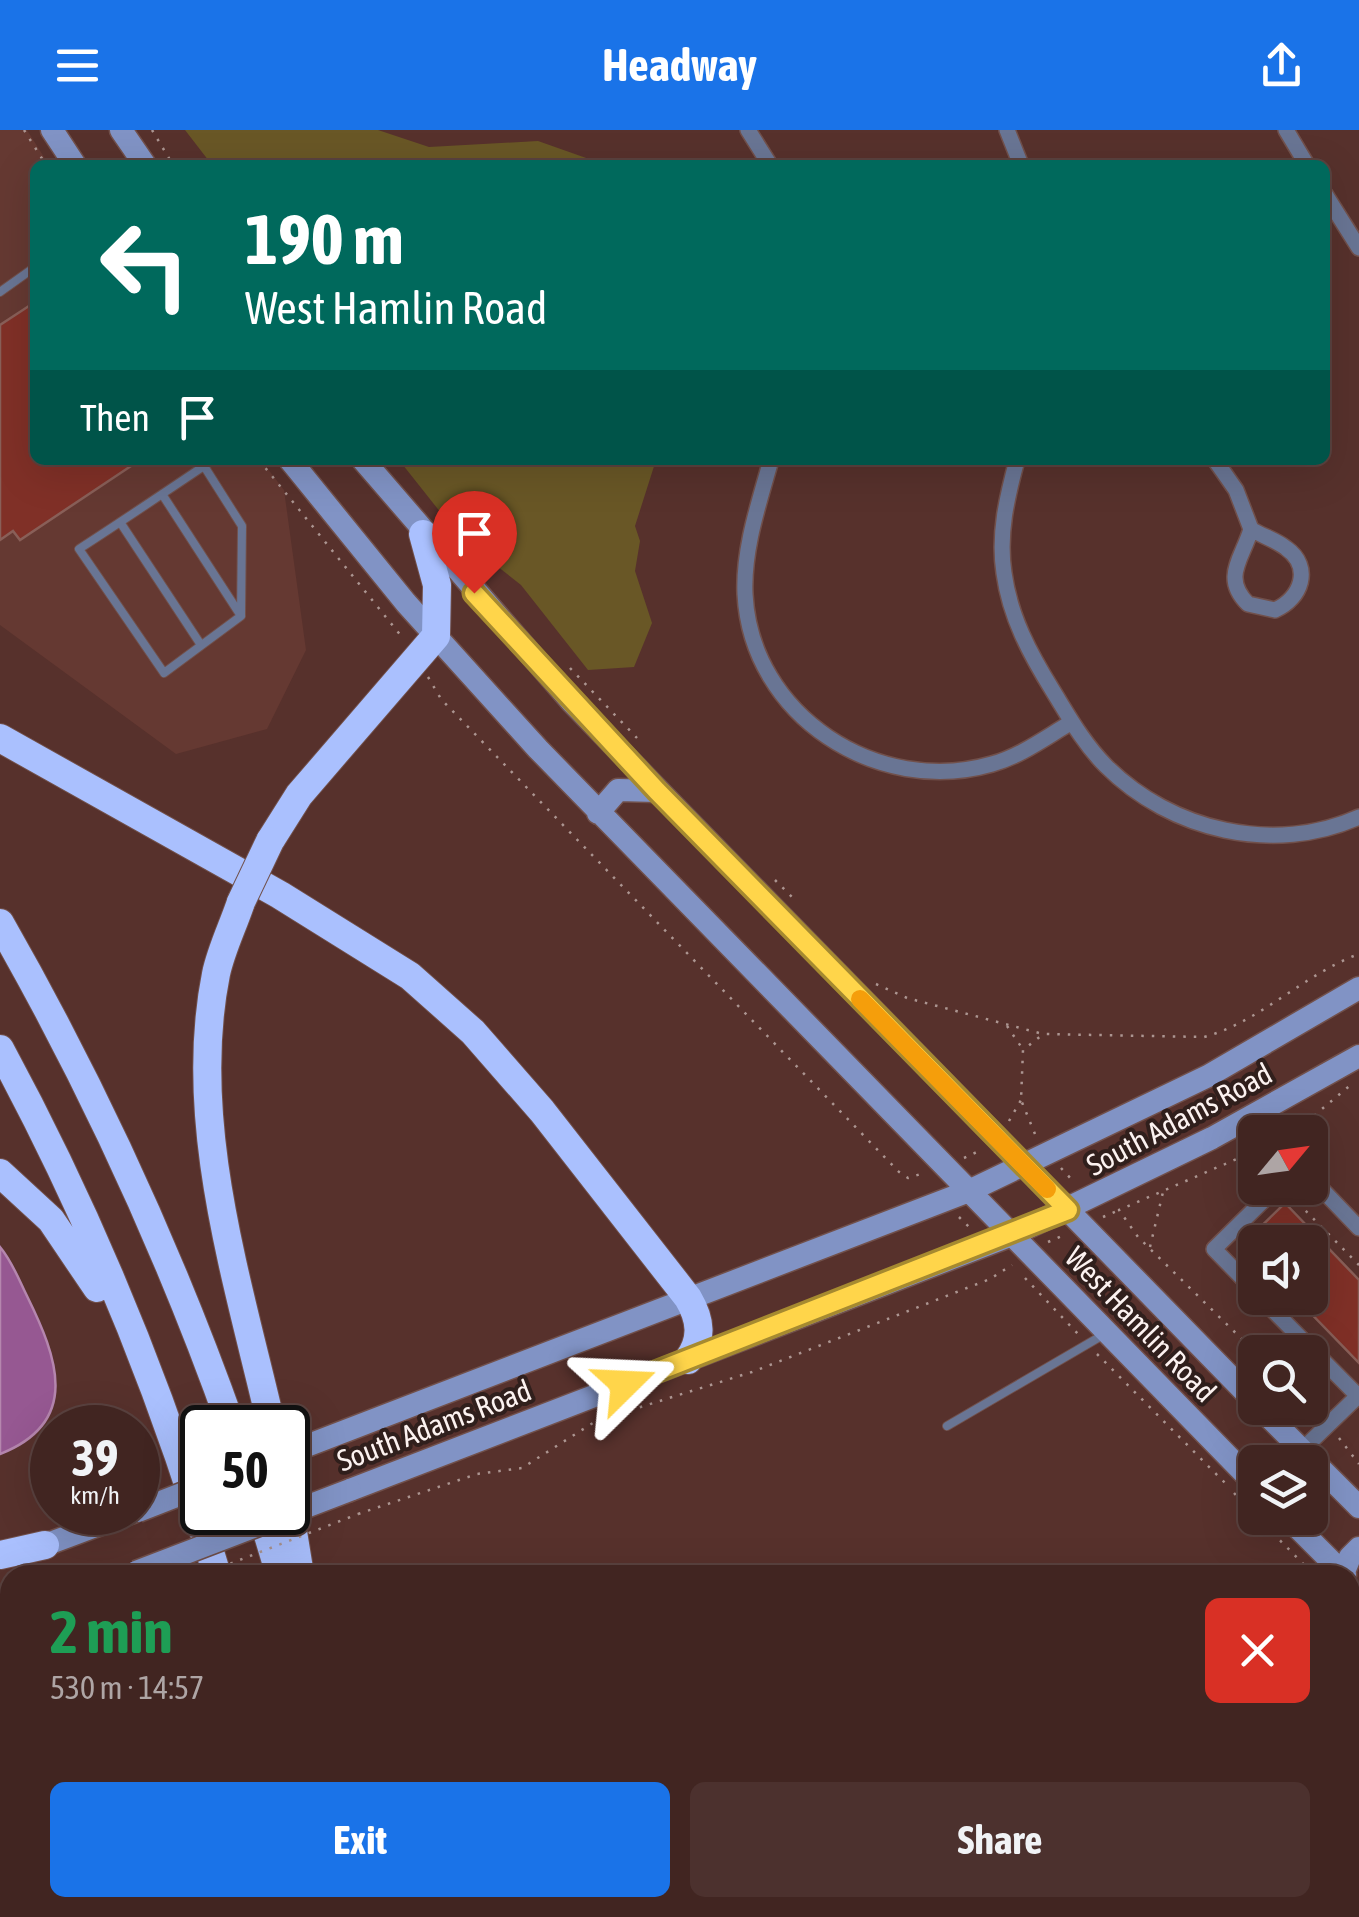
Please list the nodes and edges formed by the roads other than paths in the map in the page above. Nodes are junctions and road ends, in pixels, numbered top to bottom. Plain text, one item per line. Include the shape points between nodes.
1 (52, 130) edge
2 (121, 130) edge
3 (748, 130) edge
4 (1007, 130) edge
5 (1286, 130) edge
6 (73, 160) edge
7 (142, 160) edge
8 (767, 160) edge
9 (1019, 160) edge
10 (1304, 160) edge
11 (1330, 202) edge
12 (1359, 248) edge
13 (30, 271) edge
14 (0, 292) edge
15 (199, 465) edge
16 (203, 465) edge
17 (294, 465) edge
18 (367, 465) edge
19 (770, 465) edge
20 (1016, 465) edge
21 (1219, 465) edge
22 (162, 494) junction
23 (120, 522) junction
24 (1251, 529) junction
25 (424, 534) junction
26 (241, 616) junction
27 (436, 636) junction
28 (201, 645) junction
29 (1072, 722) junction
30 (0, 738) edge
31 (657, 791) junction
32 (598, 813) junction
33 (1359, 816) edge
34 (0, 923) edge
35 (1359, 988) edge
36 (0, 1049) edge
37 (1359, 1056) edge
38 (1267, 1108) junction
39 (1271, 1115) edge
40 (1024, 1166) junction
41 (0, 1173) edge
42 (969, 1191) junction
43 (1328, 1196) edge
44 (1263, 1205) edge
45 (1070, 1221) junction
46 (1241, 1225) edge
47 (1238, 1228) edge
48 (1359, 1228) edge
49 (1012, 1236) junction
50 (1238, 1274) edge
51 (688, 1298) junction
52 (1279, 1315) edge
53 (1097, 1338) junction
54 (688, 1360) junction
55 (1238, 1385) edge
56 (156, 1395) junction
57 (1359, 1396) edge
58 (223, 1405) edge
59 (267, 1405) edge
60 (947, 1426) dead end
61 (310, 1444) edge
62 (1307, 1445) edge
63 (1238, 1462) edge
64 (1328, 1483) edge
65 (1359, 1508) edge
66 (72, 1535) edge
67 (268, 1535) edge
68 (294, 1535) edge
69 (1305, 1535) edge
70 (45, 1545) joint
71 (0, 1558) edge
72 (155, 1565) edge
73 (214, 1565) edge
74 (277, 1565) edge
75 (298, 1565) edge
76 (1334, 1565) edge

1 - 6 main road
2 - 7 main road
3 - 8 street
4 - 9 street
5 - 10 street
11 - 12 street
13 - 14 lane
15 - 22 lane
16 - 26 lane via 242,526
17 - 27 main road, West Hamlin Road
18 - 25 main road, West Hamlin Road
19 - 29 street via 746,562 748,619 775,684 814,728 868,760 932,772 1004,760
20 - 29 street via 1002,540 1008,597 1029,652
21 - 24 street
22 - 23 lane
22 - 26 lane
23 - 28 lane
23 - 28 lane via 79,550 164,673
24 - 24 street via 1285,546 1298,562 1300,588 1274,610 1248,604 1235,586 1234,566
25 - 27 highway via 437,585
25 - 31 main road, West Hamlin Road
26 - 28 lane
27 - 32 main road, West Hamlin Road
27 - 59 highway, bridge via 299,795 270,841 216,973 213,1146
29 - 33 street via 1121,780 1206,826 1266,836
30 - 51 highway via 410,976 473,1032 542,1111
31 - 32 main road via 618,790
31 - 40 main road, West Hamlin Road
32 - 42 main road, West Hamlin Road
34 - 58 highway via 128,1172
35 - 40 main road, South Adams Road via 1208,1076
36 - 56 highway via 78,1206
37 - 38 main road, South Adams Road
38 - 39 street
38 - 45 main road, South Adams Road
40 - 42 main road, South Adams Road
40 - 45 main road, West Hamlin Road
41 - 56 highway via 65,1237
42 - 49 main road, West Hamlin Road
42 - 51 main road, South Adams Road
43 - 48 street
44 - 46 street
45 - 49 main road, South Adams Road
45 - 55 main road, West Hamlin Road
47 - 50 street via 1214,1249
49 - 53 main road, West Hamlin Road
49 - 54 main road, South Adams Road
51 - 54 highway via 700,1323
51 - 61 main road, South Adams Road
52 - 57 street
53 - 60 lane
53 - 63 main road, West Hamlin Road
54 - 72 main road, South Adams Road, bridge
56 - 73 highway
57 - 62 street
64 - 65 main road, West Hamlin Road
66 - 70 main road
67 - 74 highway
68 - 75 highway
69 - 76 main road
70 - 71 highway

